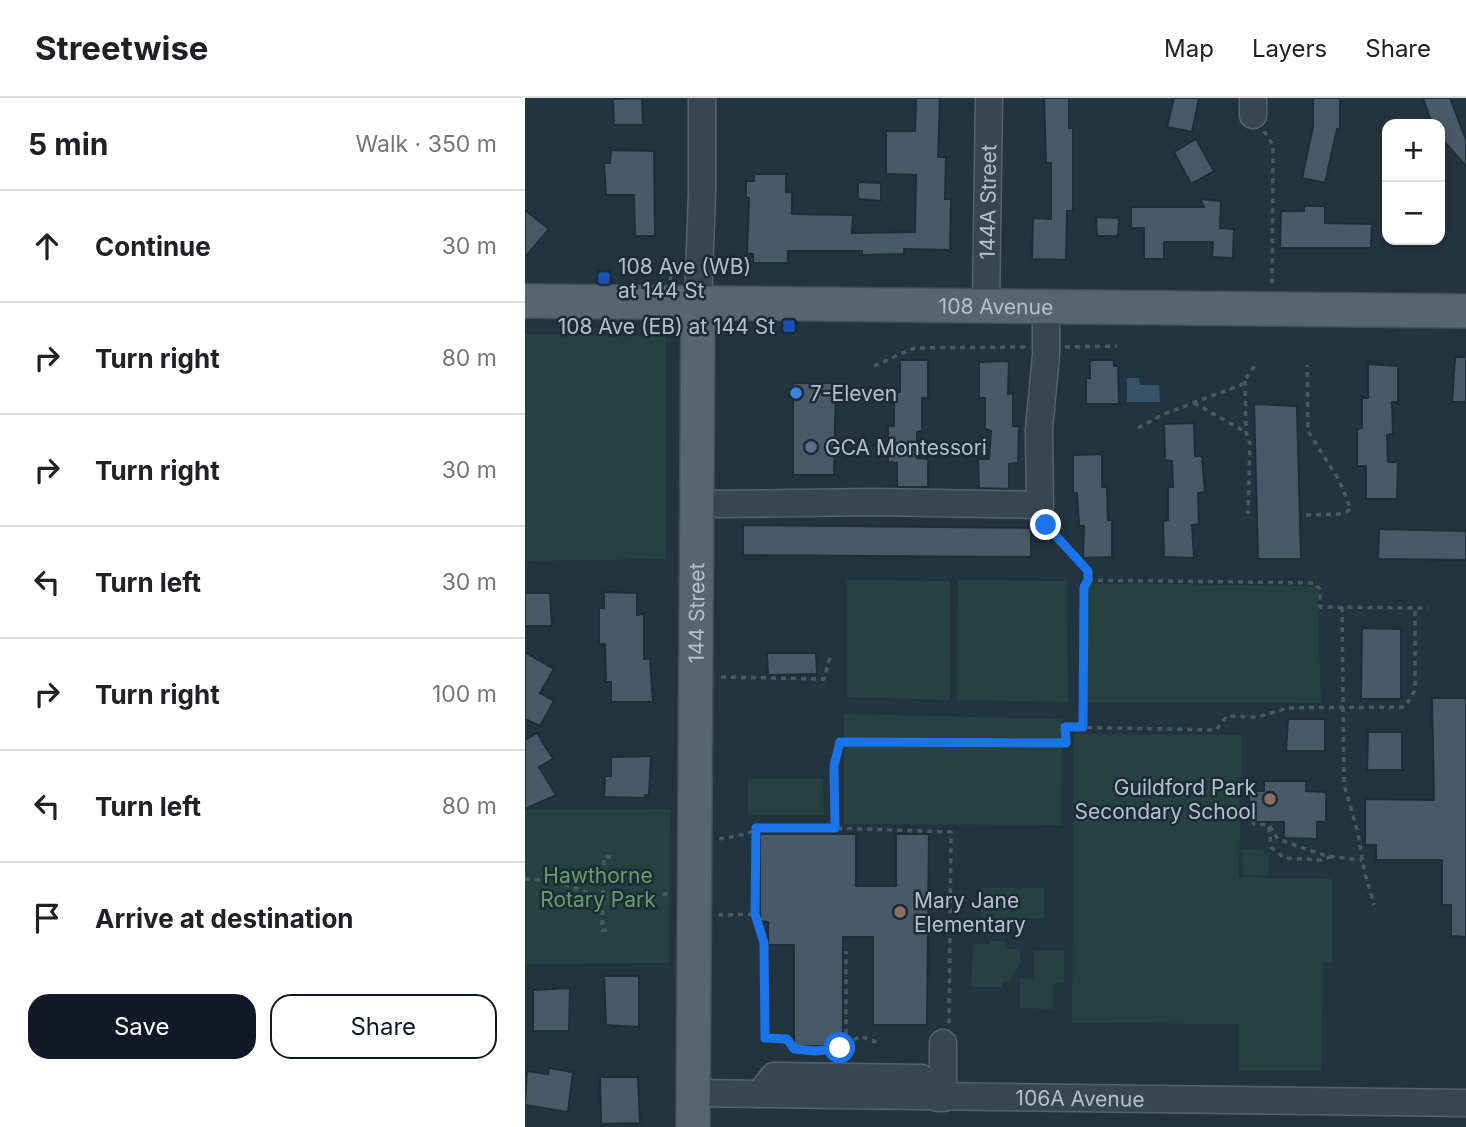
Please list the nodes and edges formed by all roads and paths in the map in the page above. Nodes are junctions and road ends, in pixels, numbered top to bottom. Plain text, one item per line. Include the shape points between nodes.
1 (702, 98) edge
2 (989, 98) edge
3 (1253, 106) edge
4 (1272, 285) dead end
5 (525, 301) edge
6 (698, 303) junction
7 (986, 305) junction
8 (1046, 306) junction
9 (1466, 311) edge
10 (1117, 346) dead end
11 (1046, 347) junction
12 (1256, 364) dead end
13 (1307, 365) dead end
14 (874, 366) dead end
15 (1245, 379) junction
16 (1194, 403) junction
17 (1138, 428) dead end
18 (1246, 432) junction
19 (697, 502) junction
20 (1040, 505) junction
21 (1248, 514) dead end
22 (1306, 515) dead end
23 (1088, 580) junction
24 (1342, 607) junction
25 (1415, 608) junction
26 (1428, 608) dead end
27 (831, 653) dead end
28 (721, 677) dead end
29 (1343, 707) junction
30 (1083, 727) junction
31 (1241, 806) dead end
32 (1269, 825) junction
33 (756, 828) junction
34 (835, 828) junction
35 (719, 839) dead end
36 (611, 857) dead end
37 (1333, 857) junction
38 (1363, 860) junction
39 (525, 879) edge
40 (673, 894) dead end
41 (602, 896) junction
42 (1374, 905) dead end
43 (755, 914) junction
44 (720, 915) dead end
45 (612, 930) dead end
46 (846, 951) dead end
47 (946, 1038) joint
48 (876, 1042) dead end
49 (846, 1046) junction
50 (693, 1093) junction
51 (941, 1098) junction
52 (1466, 1103) edge
53 (693, 1127) edge

1 - 6 street, 144 Street
2 - 7 street, 144A Street
3 - 4 path via 1273,145
5 - 6 main road, 108 Avenue
6 - 7 main road, 108 Avenue
6 - 19 main road, 144 Street
7 - 8 main road, 108 Avenue
8 - 9 main road, 108 Avenue
8 - 11 street
10 - 11 path
11 - 14 path via 914,348
11 - 20 street via 1039,429
12 - 15 path
13 - 22 path via 1308,431 1340,482 1351,510
15 - 16 path via 1241,385
15 - 18 path
16 - 17 path
16 - 18 path
18 - 21 path via 1250,444
19 - 20 street
19 - 50 main road, 144 Street
20 - 23 path via 1046,525 1088,571
23 - 24 path via 1314,583 1320,589 1320,607
23 - 30 path via 1084,587
24 - 25 path
24 - 29 path
25 - 26 path
25 - 29 path via 1415,690 1405,707
27 - 28 path via 824,679
29 - 30 path via 1227,716 1216,730
29 - 38 path via 1344,784
30 - 34 path via 1065,727 1066,743 840,742 834,766
31 - 32 path via 1247,808 1254,824
32 - 37 path via 1278,839
32 - 37 path via 1271,847 1284,858
33 - 34 path
33 - 35 path
33 - 43 path
34 - 47 path via 951,832
36 - 41 path via 604,856
37 - 38 path
38 - 42 path
39 - 41 path via 554,881
40 - 41 path
41 - 45 path via 602,930
43 - 44 path
43 - 49 path via 764,943 765,1038 787,1039 794,1049
46 - 49 path
47 - 51 street
48 - 49 path via 860,1036
50 - 51 street, 106A Avenue
50 - 53 main road, 144 Street
51 - 52 street, 106A Avenue

